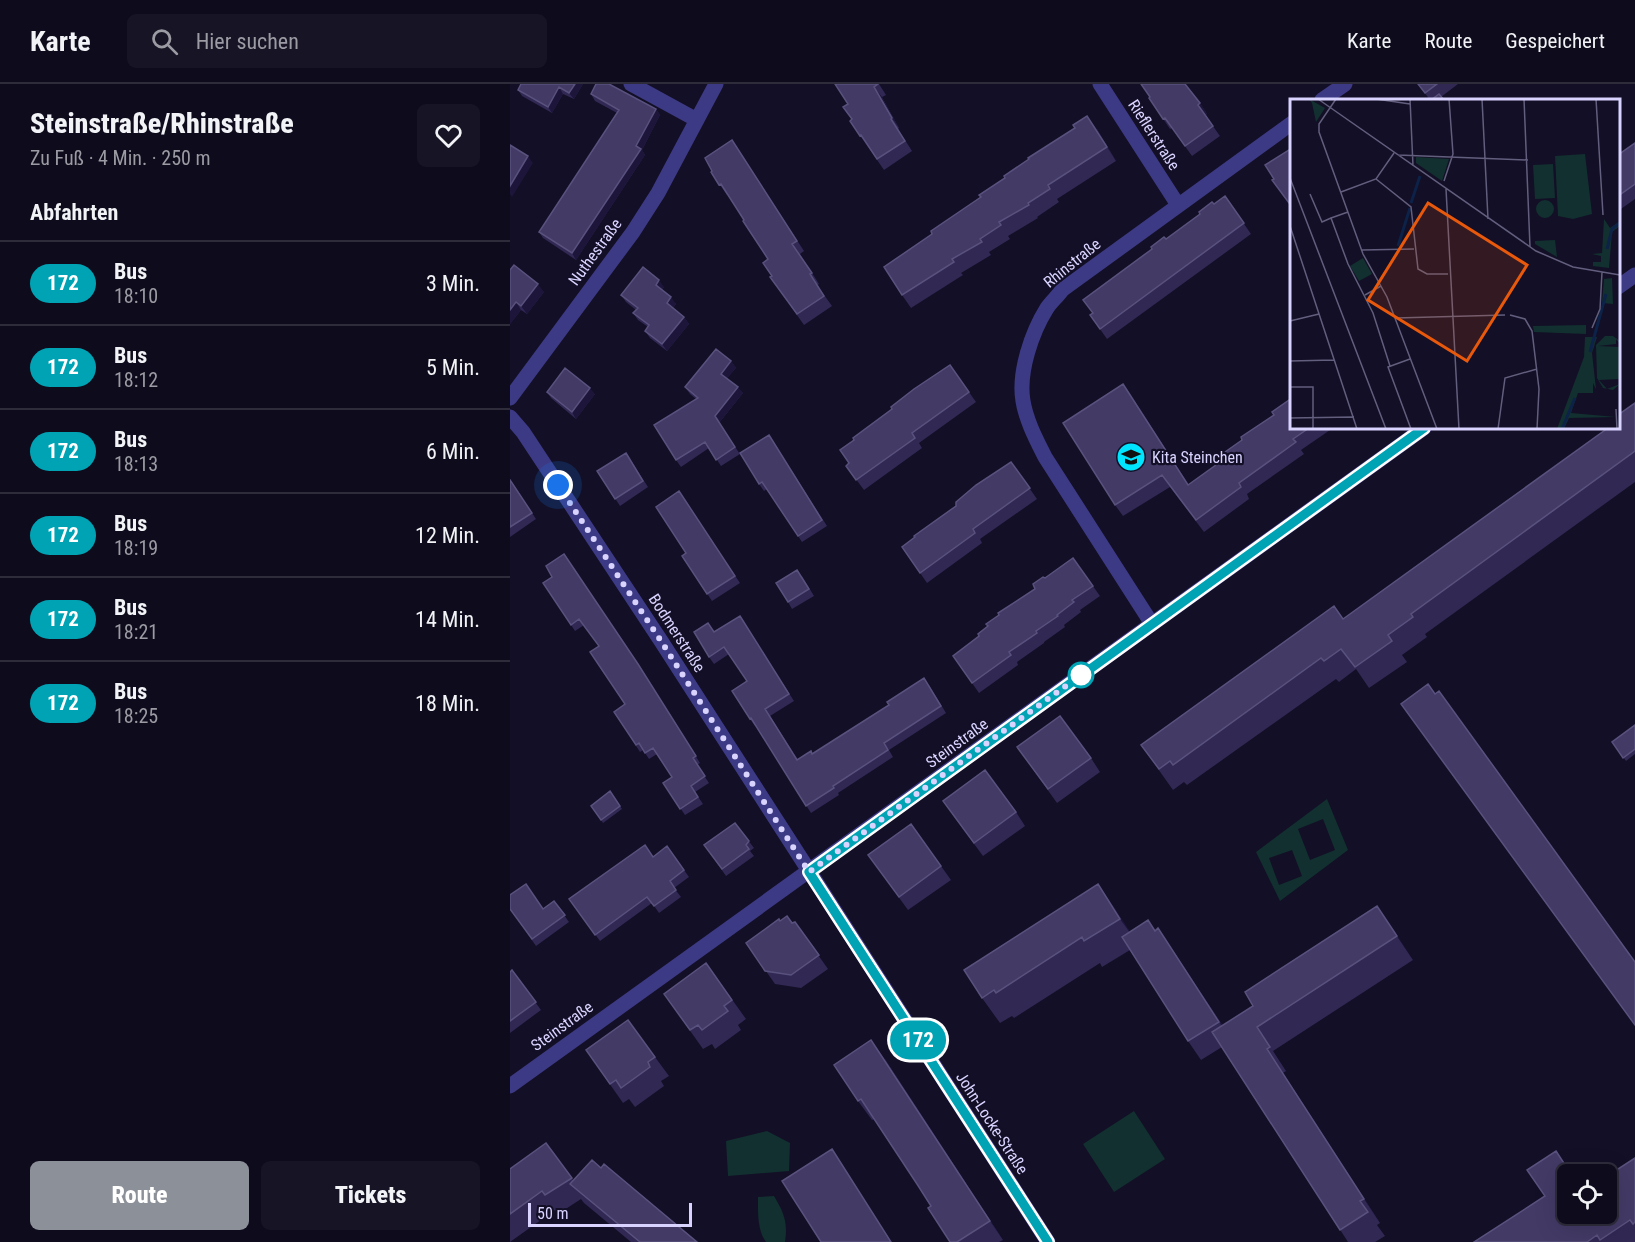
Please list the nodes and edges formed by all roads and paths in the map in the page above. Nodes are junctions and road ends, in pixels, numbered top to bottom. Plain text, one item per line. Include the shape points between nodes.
1 (631, 84) edge
2 (716, 84) edge
3 (1100, 84) edge
4 (1345, 84) edge
5 (1323, 99) edge
6 (697, 120) junction
7 (1290, 124) edge
8 (1178, 205) junction
9 (1635, 275) edge
10 (1620, 286) edge
11 (510, 398) edge
12 (510, 417) edge
13 (1423, 429) edge
14 (1152, 624) junction
15 (809, 872) junction
16 (510, 1086) edge
17 (1048, 1242) edge

1 - 6 street
2 - 6 street, Nuthestraße
3 - 8 street, Rieflerstraße
4 - 5 street
6 - 11 street, Nuthestraße via 633,232
7 - 8 street, Rhinstraße
8 - 14 street, Rhinstraße via 1062,290 1048,307 1024,369 1023,400 1036,440
9 - 10 street
12 - 15 street, Bodmerstraße
13 - 14 street, Steinstraße
14 - 15 street, Steinstraße
15 - 16 street, Steinstraße
15 - 17 street, John-Locke-Straße

